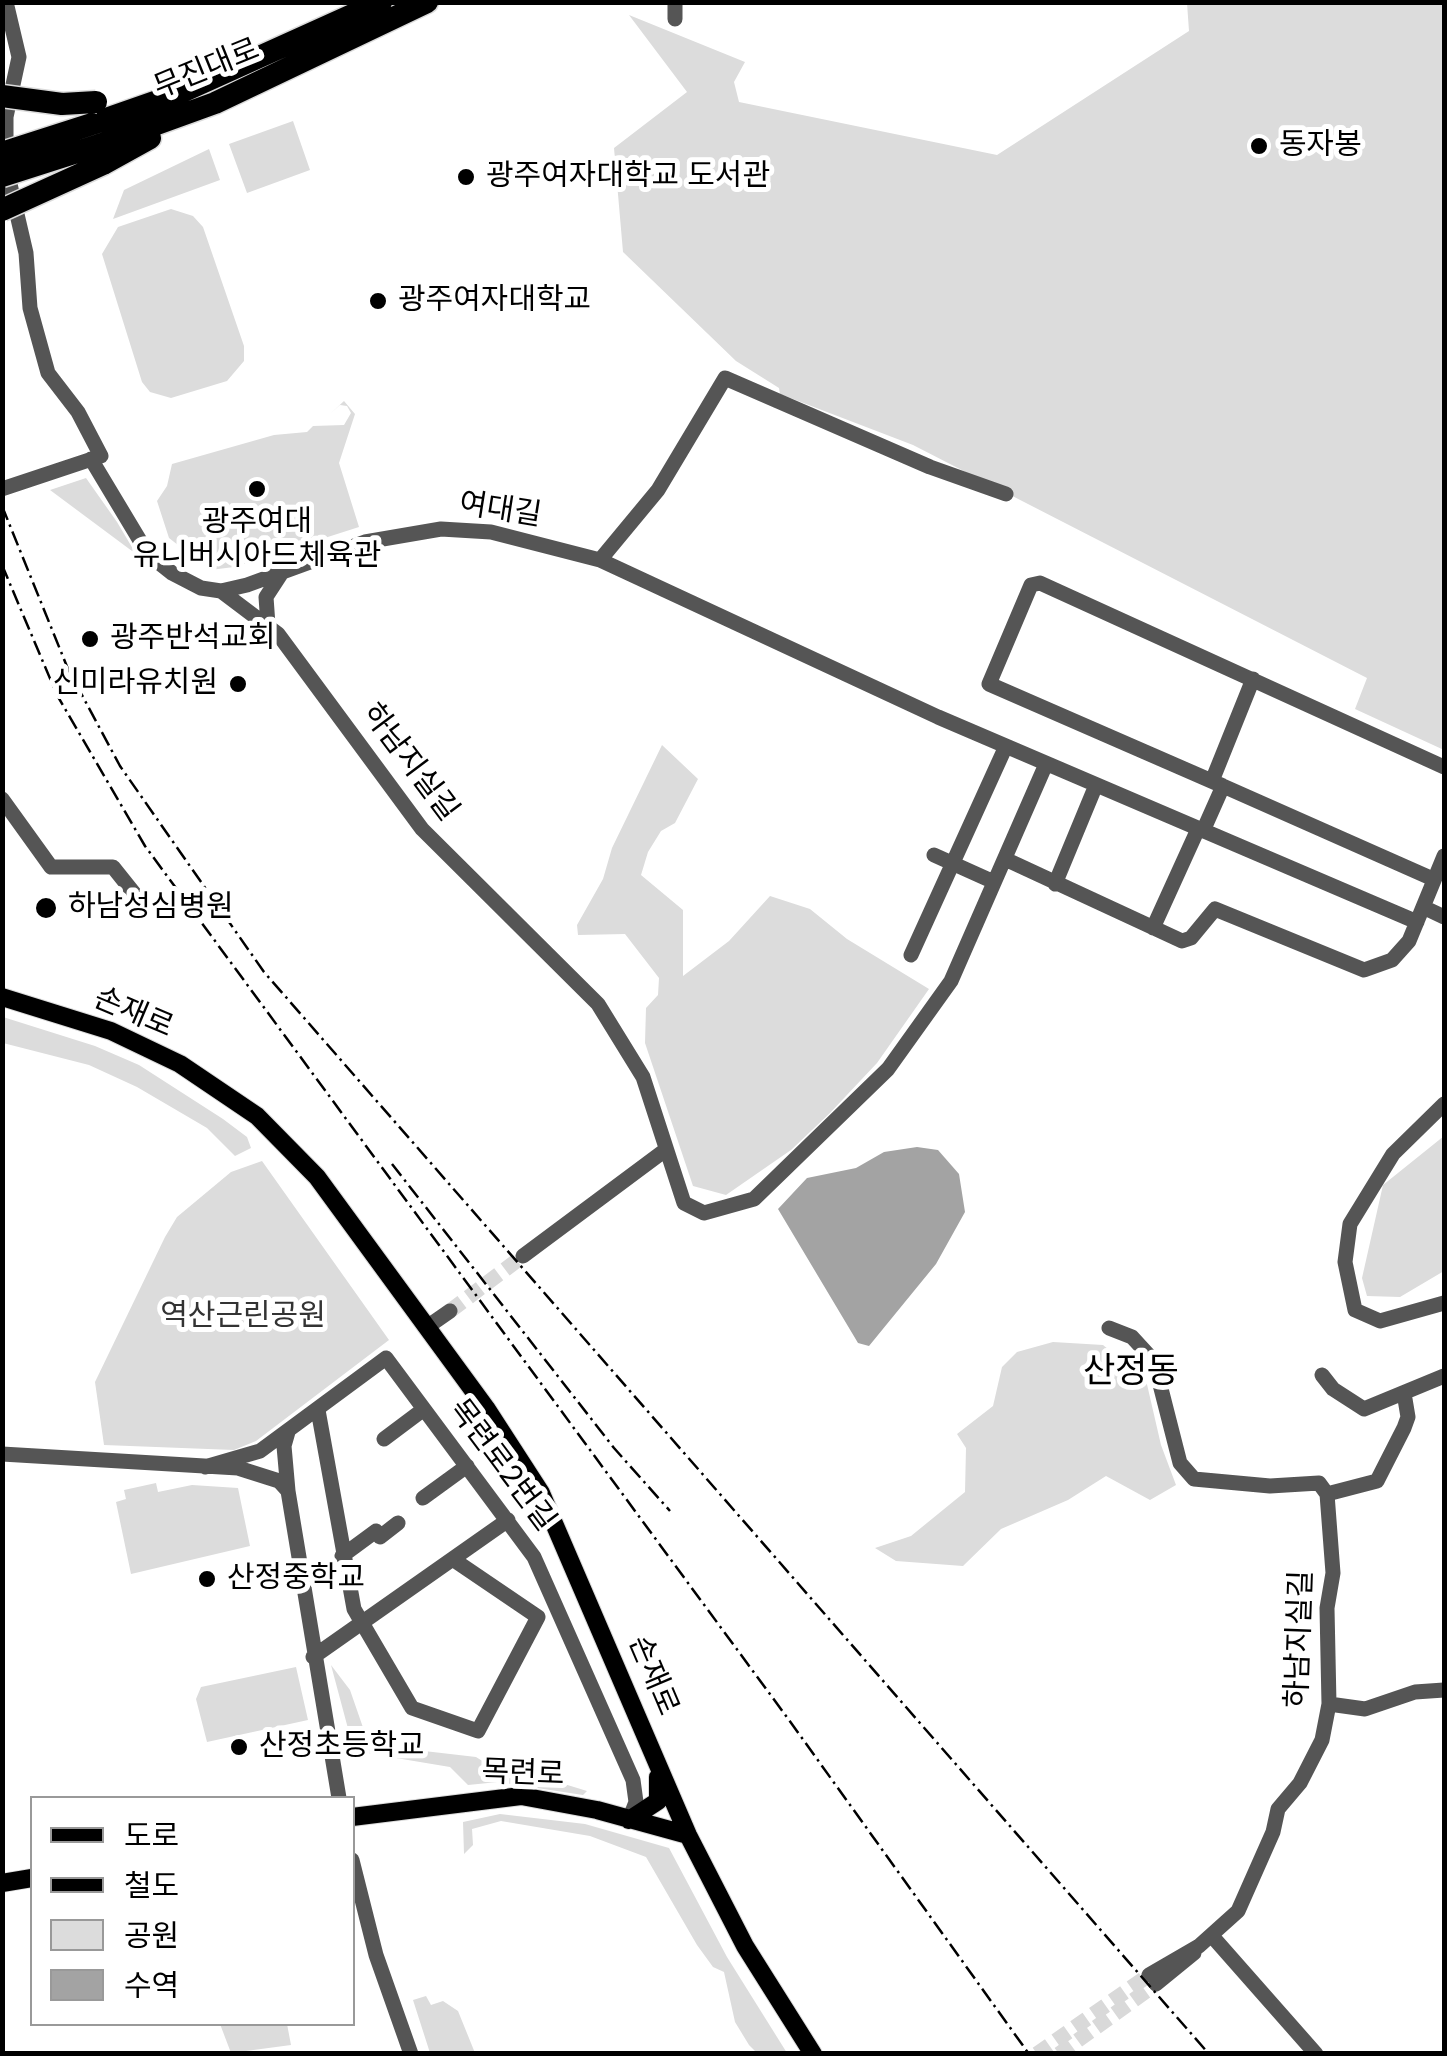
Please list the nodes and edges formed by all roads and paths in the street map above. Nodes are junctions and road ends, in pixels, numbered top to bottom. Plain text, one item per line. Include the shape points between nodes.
1 (6, 2) edge
2 (381, 2) edge
3 (427, 2) edge
4 (2, 96) edge
5 (98, 134) junction
6 (2, 152) edge
7 (2, 176) edge
8 (2, 210) edge
9 (91, 459) junction
10 (2, 489) edge
11 (1006, 494) dead end
12 (600, 560) junction
13 (281, 573) junction
14 (221, 591) junction
15 (268, 625) junction
16 (1252, 679) junction
17 (1006, 746) junction
18 (1046, 764) junction
19 (1444, 767) edge
20 (1217, 783) junction
21 (1096, 785) junction
22 (2, 800) edge
23 (1200, 830) junction
24 (934, 855) dead end
25 (1444, 856) edge
26 (1004, 859) junction
27 (953, 864) junction
28 (1434, 879) junction
29 (994, 882) junction
30 (1055, 884) junction
31 (138, 909) dead end
32 (1420, 915) junction
33 (1444, 916) edge
34 (1153, 928) junction
35 (911, 955) dead end
36 (2, 997) edge
37 (1444, 1104) edge
38 (664, 1151) junction
39 (523, 1256) tunnel mouth
40 (1444, 1303) edge
41 (450, 1311) tunnel mouth
42 (427, 1327) junction
43 (1109, 1328) dead end
44 (1322, 1376) dead end
45 (1444, 1376) edge
46 (1404, 1393) junction
47 (424, 1409) junction
48 (318, 1410) junction
49 (288, 1432) junction
50 (384, 1439) dead end
51 (262, 1449) junction
52 (2, 1454) edge
53 (286, 1460) junction
54 (467, 1466) junction
55 (205, 1467) junction
56 (265, 1476) junction
57 (288, 1491) junction
58 (1327, 1494) junction
59 (422, 1498) dead end
60 (508, 1520) junction
61 (398, 1523) dead end
62 (342, 1556) junction
63 (454, 1560) junction
64 (562, 1612) junction
65 (538, 1617) junction
66 (362, 1624) junction
67 (313, 1657) junction
68 (1444, 1690) edge
69 (1328, 1704) junction
70 (654, 1752) junction
71 (339, 1796) edge
72 (355, 1817) edge
73 (630, 1820) junction
74 (688, 1835) junction
75 (355, 1871) edge
76 (30, 1878) edge
77 (2, 1883) edge
78 (1205, 1941) junction
79 (1152, 1980) tunnel mouth
80 (411, 2054) edge
81 (813, 2054) edge
82 (1316, 2054) edge

1 - 9 street via 20,57 6,117 6,167 26,253 30,308 48,373 78,412
2 - 5 highway, 무진대로 via 273,53 137,96
3 - 5 highway, 무진대로 via 214,103
4 - 5 highway, bridge via 62,104
5 - 6 highway, 무진대로, bridge
5 - 7 highway, 무진대로, bridge
5 - 8 highway, bridge
9 - 10 street
9 - 14 street via 148,554 187,582
11 - 12 street via 725,378 658,490
12 - 13 street, 여대길 via 490,532 441,529 365,542
12 - 17 street, 여대길
13 - 14 street, 여대길
13 - 15 street via 266,597
14 - 15 street, 하남지실길
15 - 38 street, 하남지실길 via 422,829 598,1004 643,1077
16 - 19 street
16 - 20 street
16 - 20 street via 1040,583 1032,585 989,684
17 - 18 street, 여대길
17 - 27 street
18 - 21 street, 여대길
18 - 26 street, 하남지실길
20 - 23 street
20 - 28 street
21 - 23 street, 여대길
21 - 30 street
22 - 31 street via 51,867 113,868 137,897
23 - 32 street, 여대길
23 - 34 street
24 - 27 street
25 - 28 street
26 - 29 street, 하남지실길
26 - 30 street
27 - 29 street
27 - 35 street
28 - 32 street
29 - 38 street, 하남지실길 via 950,980 888,1069 754,1199 704,1213 684,1203
30 - 34 street
32 - 33 street, 여대길
32 - 34 street via 1392,960 1364,970 1215,908 1192,938 1182,941
36 - 42 main road, 손재로 via 112,1031 180,1064 257,1116 317,1177
37 - 40 street via 1394,1154 1350,1224 1345,1262 1355,1310 1380,1321
38 - 39 street
41 - 42 street
42 - 70 main road, 손재로 via 551,1511
43 - 58 street via 1132,1337 1154,1361 1180,1463 1194,1479 1319,1483
44 - 46 street via 1364,1409
45 - 46 street
46 - 58 street via 1408,1417 1378,1481
47 - 48 street, 목련로2번길 via 386,1358
47 - 50 street
47 - 54 street, 목련로2번길
48 - 49 street
48 - 62 street
49 - 51 street
49 - 53 street
51 - 53 street via 274,1446
51 - 55 street
51 - 56 street via 256,1466
52 - 55 street
53 - 56 street via 280,1475
53 - 57 street
54 - 59 street
54 - 60 street, 목련로2번길
55 - 56 street
56 - 57 street
57 - 67 street
58 - 69 street, 하남지실길 via 1333,1573
60 - 63 street
60 - 64 street, 목련로2번길
61 - 62 street
62 - 66 street
63 - 65 street
63 - 66 street
64 - 65 street
64 - 73 street, 목련로2번길 via 634,1780
65 - 66 street via 478,1731 412,1708
66 - 67 street
67 - 71 street
68 - 69 street via 1365,1709
69 - 78 street, 하남지실길 via 1322,1740 1278,1809 1245,1900
70 - 73 main road via 658,1801
70 - 74 main road, 손재로
72 - 73 main road, 목련로 via 522,1796
73 - 74 main road, 목련로
74 - 81 main road, 손재로 via 745,1946
75 - 80 street
76 - 77 main road
78 - 79 street, 하남지실길
78 - 82 street

